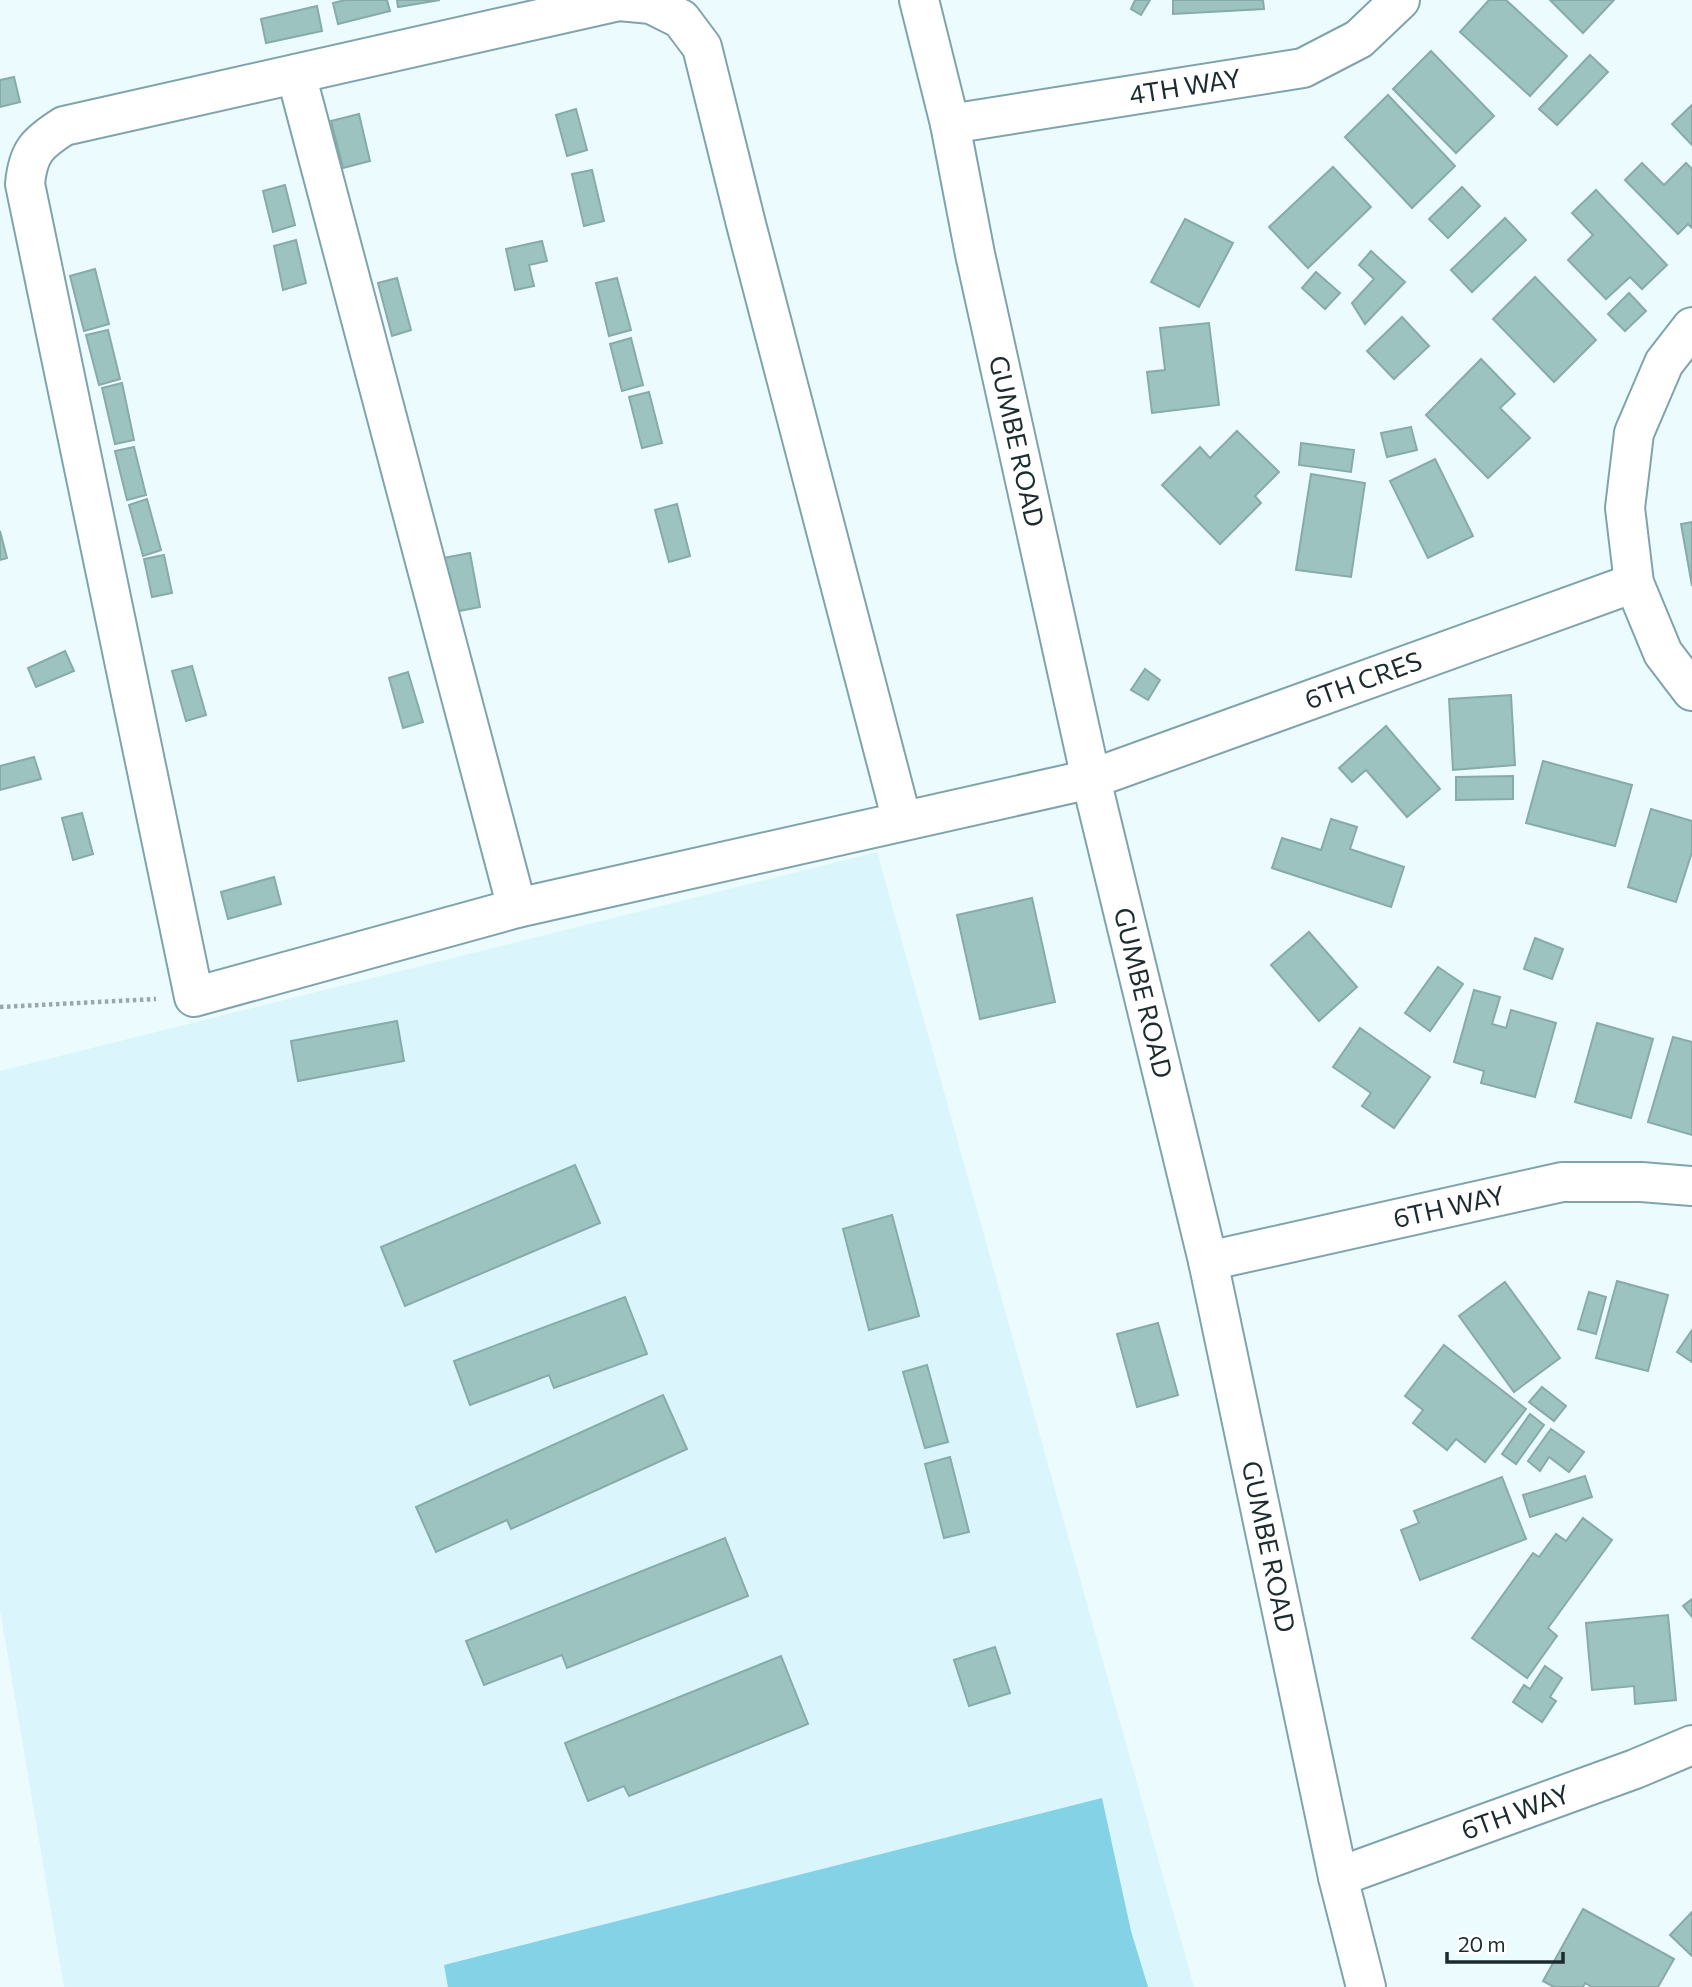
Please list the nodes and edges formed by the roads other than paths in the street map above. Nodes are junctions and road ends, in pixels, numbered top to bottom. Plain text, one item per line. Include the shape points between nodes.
1 (919, 0) edge
2 (1400, 0) edge
3 (296, 74) junction
4 (950, 124) junction
5 (1692, 327) edge
6 (1634, 583) junction
7 (1692, 691) edge
8 (1091, 779) junction
9 (902, 821) junction
10 (517, 908) junction
11 (1692, 1186) edge
12 (1208, 1261) junction
13 (1692, 1745) edge
14 (1338, 1877) junction
15 (1366, 1987) edge

1 - 4 street, GUMBE ROAD
2 - 4 street, 4TH WAY via 1359,39 1303,68
3 - 9 street via 619,1 651,4 681,19 702,47
3 - 10 street
3 - 10 street, 6TH CRES via 64,126 40,141 27,163 25,184 194,997
4 - 8 street, GUMBE ROAD
5 - 6 street via 1664,363 1634,433 1625,508
6 - 7 street via 1663,653
6 - 8 street, 6TH CRES
8 - 9 street, 6TH CRES
8 - 12 street, GUMBE ROAD
9 - 10 street, 6TH CRES
11 - 12 street, 6TH WAY via 1562,1182
12 - 14 street, GUMBE ROAD
13 - 14 street, 6TH WAY
14 - 15 street, GUMBE ROAD

